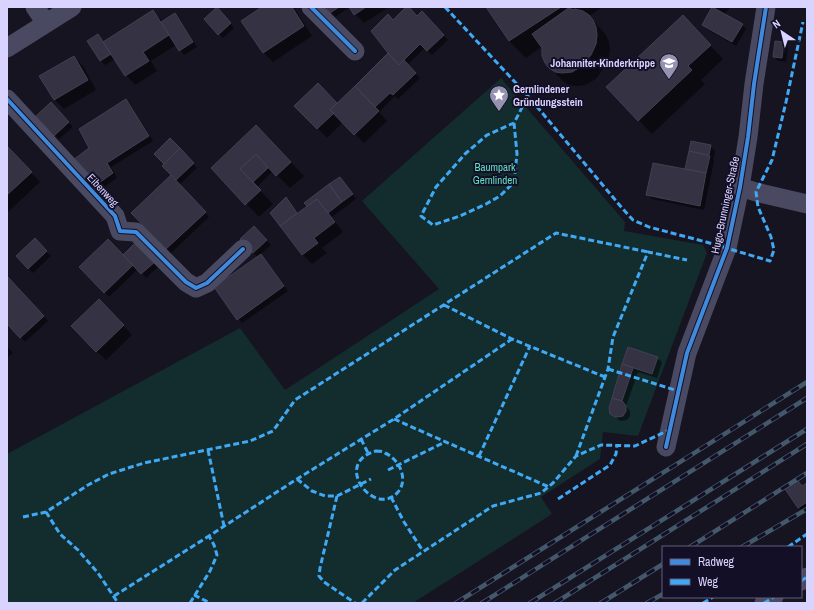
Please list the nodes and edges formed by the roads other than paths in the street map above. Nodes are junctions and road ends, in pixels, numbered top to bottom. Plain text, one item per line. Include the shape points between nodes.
1 (35, 7) edge
2 (72, 7) edge
3 (311, 7) edge
4 (766, 7) edge
5 (46, 23) junction
6 (7, 48) edge
7 (355, 51) dead end
8 (7, 99) edge
9 (740, 187) junction
10 (807, 204) edge
11 (244, 249) dead end
12 (666, 447) dead end

1 - 5 street
2 - 5 street
3 - 7 street
4 - 9 street, Hugo-Brunninger-Straße
5 - 6 street
8 - 11 street, Eibenweg via 115,216 120,231 136,232 186,282 196,288 207,283
9 - 10 street
9 - 12 street, Hugo-Brunninger-Straße via 727,248 687,353

